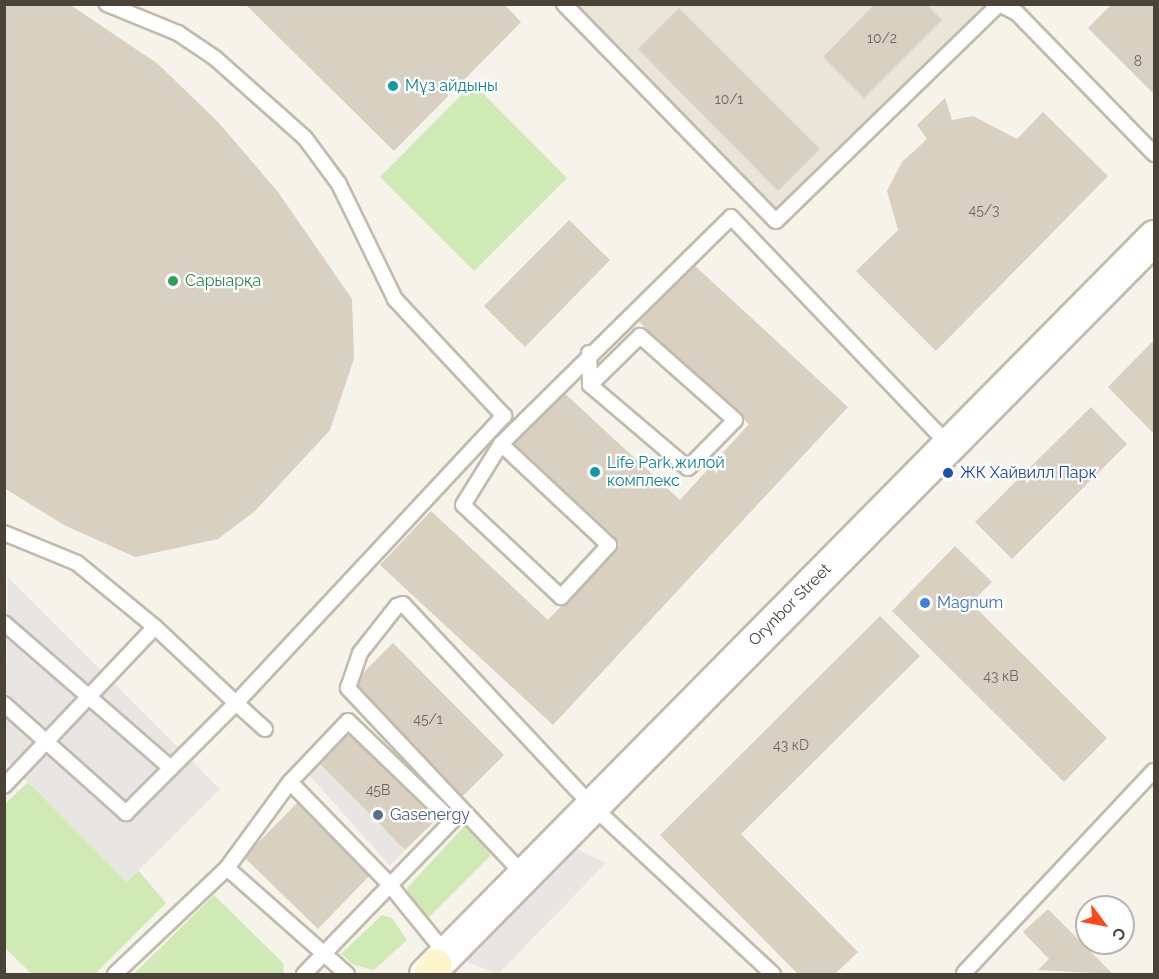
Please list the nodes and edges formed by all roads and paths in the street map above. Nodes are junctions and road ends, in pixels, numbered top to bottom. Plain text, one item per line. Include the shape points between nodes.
1 (107, 4) edge
2 (564, 4) edge
3 (1155, 154) edge
4 (1155, 237) edge
5 (589, 353) junction
6 (590, 385) junction
7 (501, 444) junction
8 (949, 445) junction
9 (4, 533) edge
10 (4, 623) edge
11 (154, 627) junction
12 (88, 695) junction
13 (236, 703) junction
14 (4, 704) edge
15 (265, 729) dead end
16 (50, 742) junction
17 (171, 768) junction
18 (1155, 771) edge
19 (290, 782) junction
20 (4, 786) edge
21 (592, 806) junction
22 (227, 868) junction
23 (524, 875) junction
24 (390, 885) junction
25 (320, 953) junction
26 (434, 967) edge
27 (964, 974) edge
28 (115, 975) edge
29 (304, 975) edge
30 (347, 975) edge
31 (772, 975) edge

1 - 13 lane via 178,33 215,58 305,138 339,184 395,299 504,416
2 - 3 lane via 776,221 999,4 1017,14
4 - 8 street, Orynbor Street
5 - 6 lane
5 - 7 lane
5 - 8 lane via 731,217
6 - 6 lane via 688,468 735,420 640,336
7 - 7 lane via 463,505 561,597 609,545
8 - 21 street, Orynbor Street
9 - 11 lane via 77,563
10 - 12 lane
11 - 12 lane
11 - 13 lane
12 - 16 lane
12 - 17 lane
13 - 15 lane
13 - 17 lane
14 - 16 lane
16 - 17 lane via 126,813
16 - 20 lane
18 - 27 lane
19 - 22 lane
19 - 24 lane
19 - 24 lane via 348,721 452,821
21 - 23 street, Orynbor Street
21 - 23 lane via 403,604 397,606 360,653 348,688
21 - 31 lane
22 - 25 lane
22 - 28 lane
23 - 26 street, Orynbor Street
24 - 25 lane
24 - 26 lane
25 - 29 lane
25 - 30 lane

